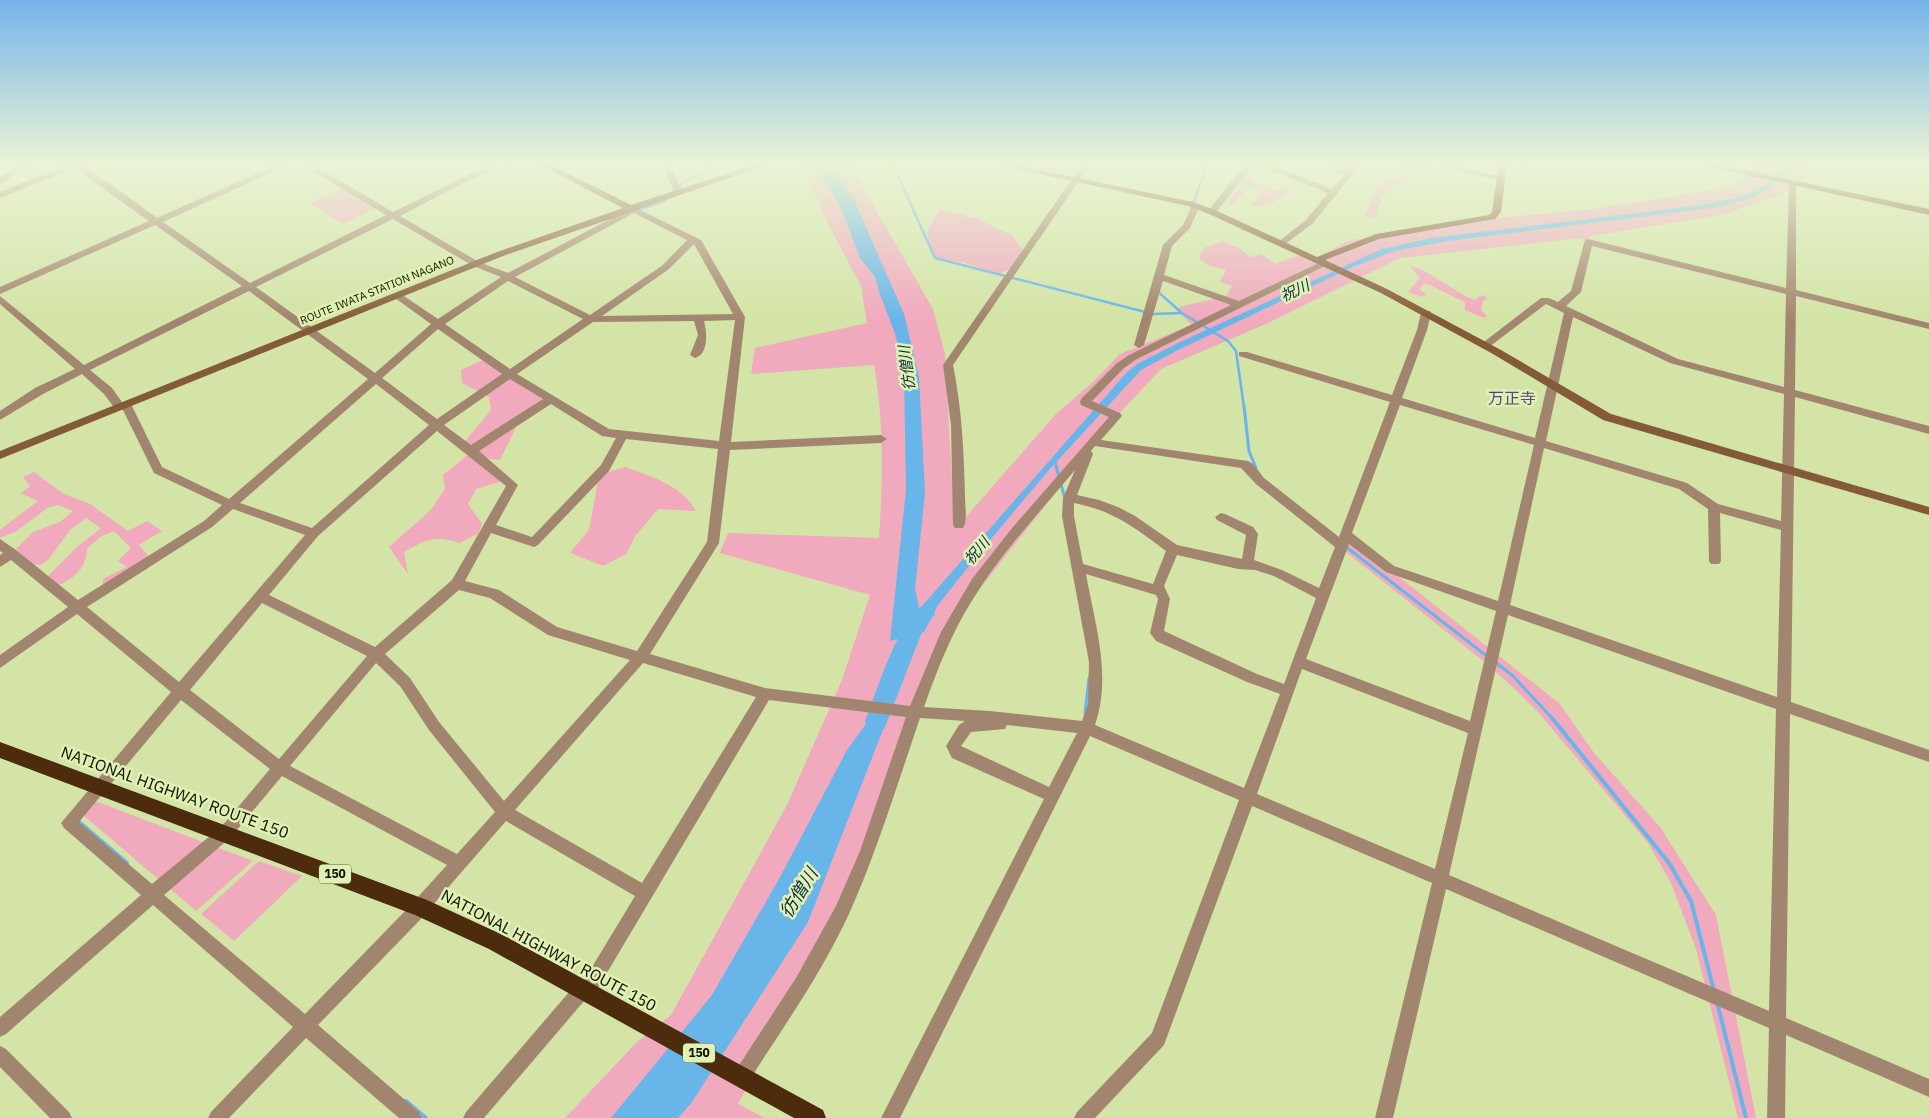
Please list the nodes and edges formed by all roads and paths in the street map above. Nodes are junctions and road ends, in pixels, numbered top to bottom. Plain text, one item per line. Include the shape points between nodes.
1 (147, 215) edge
2 (172, 215) edge
3 (614, 215) edge
4 (621, 215) edge
5 (644, 215) edge
6 (1051, 215) edge
7 (1192, 215) edge
8 (1219, 215) edge
9 (1314, 215) edge
10 (1492, 215) edge
11 (1792, 215) edge
12 (393, 216) joint
13 (157, 222) junction
14 (693, 240) junction
15 (1281, 244) junction
16 (476, 264) junction
17 (1324, 264) junction
18 (1159, 276) junction
19 (508, 277) junction
20 (249, 287) junction
21 (0, 291) edge
22 (1791, 291) junction
23 (398, 296) junction
24 (0, 299) edge
25 (1240, 305) junction
26 (1564, 309) junction
27 (1426, 313) junction
28 (740, 318) junction
29 (590, 319) junction
30 (699, 319) junction
31 (438, 324) junction
32 (1929, 326) edge
33 (311, 330) junction
34 (1139, 345) dead end
35 (1484, 345) junction
36 (1243, 354) dead end
37 (695, 355) dead end
38 (82, 369) junction
39 (509, 374) junction
40 (372, 378) junction
41 (1554, 386) junction
42 (1788, 392) junction
43 (551, 399) junction
44 (1396, 400) junction
45 (123, 406) junction
46 (0, 416) edge
47 (436, 425) junction
48 (1929, 430) edge
49 (623, 435) junction
50 (881, 439) dead end
51 (1093, 441) junction
52 (1540, 444) junction
53 (726, 446) junction
54 (471, 451) junction
55 (2, 452) edge
56 (1787, 470) junction
57 (1069, 498) junction
58 (228, 506) junction
59 (1714, 507) junction
60 (1929, 511) edge
61 (1221, 517) dead end
62 (959, 525) dead end
63 (1786, 527) junction
64 (490, 528) junction
65 (314, 533) junction
66 (1344, 540) junction
67 (0, 544) edge
68 (1173, 549) junction
69 (12, 553) junction
70 (1715, 561) dead end
71 (0, 562) edge
72 (1247, 565) junction
73 (1077, 567) junction
74 (457, 584) junction
75 (1160, 590) junction
76 (260, 596) junction
77 (1323, 596) junction
78 (78, 607) junction
79 (1502, 608) junction
80 (376, 654) junction
81 (640, 658) junction
82 (0, 662) edge
83 (1298, 662) junction
84 (178, 689) junction
85 (1288, 691) junction
86 (765, 694) junction
87 (1783, 705) junction
88 (913, 712) junction
89 (1028, 722) junction
90 (1083, 728) junction
91 (1474, 729) junction
92 (0, 750) edge
93 (1929, 756) edge
94 (280, 768) junction
95 (99, 786) junction
96 (1050, 795) junction
97 (1248, 796) junction
98 (504, 812) junction
99 (225, 832) junction
100 (459, 863) junction
101 (1439, 879) junction
102 (157, 891) junction
103 (644, 893) junction
104 (420, 907) junction
105 (584, 991) junction
106 (310, 1022) junction
107 (1777, 1024) junction
108 (0, 1028) edge
109 (0, 1055) edge
110 (742, 1076) junction
111 (1929, 1088) edge
112 (63, 1118) edge
113 (217, 1118) edge
114 (413, 1118) edge
115 (472, 1118) edge
116 (815, 1118) edge
117 (890, 1118) edge
118 (1083, 1118) edge
119 (1384, 1118) edge
120 (1776, 1118) edge

1 - 13 street
2 - 13 street
3 - 16 street, ROUTE IWATA STATION NAGANO
4 - 19 street
5 - 14 street
6 - 62 street via 948,365 957,425
7 - 18 street via 1188,226 1168,245
8 - 15 street
9 - 15 street
10 - 17 street via 1488,219 1376,237
11 - 22 street
12 - 16 street
12 - 20 street
13 - 20 street
13 - 21 street
14 - 28 street via 698,242
14 - 29 street via 666,267
15 - 17 street
16 - 19 street
16 - 23 street, ROUTE IWATA STATION NAGANO
17 - 25 street
17 - 27 street
18 - 25 street
18 - 34 street
19 - 29 street
19 - 31 street
20 - 33 street
20 - 38 street
22 - 26 street via 1588,242 1576,292
22 - 32 street
22 - 42 street
23 - 31 street
23 - 33 street, ROUTE IWATA STATION NAGANO
24 - 38 street
25 - 51 street via 1120,366 1085,402 1116,416
26 - 35 street via 1545,300
26 - 41 street
26 - 42 street via 1674,361
27 - 35 street
27 - 44 street
28 - 30 street
28 - 53 street
29 - 30 street
29 - 39 street
30 - 37 street via 703,335
31 - 39 street
31 - 40 street
33 - 40 street
33 - 45 street, ROUTE IWATA STATION NAGANO
35 - 41 street
36 - 44 street
38 - 45 street
38 - 46 street
39 - 43 street
39 - 47 street
40 - 47 street
40 - 58 street
41 - 52 street
41 - 56 street via 1607,417
42 - 48 street
42 - 56 street
43 - 49 street via 606,433
43 - 54 street
44 - 52 street
44 - 66 street
45 - 55 street, ROUTE IWATA STATION NAGANO
45 - 58 street via 158,470
47 - 54 street
47 - 65 street
49 - 53 street
49 - 64 street via 605,468 534,542
50 - 53 street
51 - 57 street
51 - 66 street via 1244,464 1260,481
51 - 88 street via 987,567 947,634
52 - 59 street via 1683,486
52 - 79 street
53 - 81 street via 713,544
54 - 64 street via 512,485
56 - 60 street
56 - 63 street
57 - 68 street via 1114,510
57 - 73 street via 1068,516
58 - 65 street
58 - 78 street via 208,524
59 - 63 street
59 - 70 street
61 - 72 street via 1250,530
63 - 87 street
64 - 74 street
65 - 76 street
66 - 77 street
66 - 79 street via 1390,569
67 - 69 street
68 - 72 street
68 - 75 street via 1158,586
69 - 71 street
69 - 78 street
72 - 77 street via 1278,573
73 - 75 street
73 - 90 street via 1096,662 1095,704
74 - 80 street
74 - 81 street via 494,594 554,631
75 - 85 street via 1164,599 1156,633 1161,637
76 - 80 street
76 - 84 street
77 - 83 street
78 - 82 street
78 - 84 street
79 - 87 street
79 - 91 street
80 - 94 street
80 - 98 street via 406,682 434,726
81 - 86 street
81 - 98 street
83 - 85 street
83 - 91 street
84 - 94 street
84 - 95 street
85 - 97 street
86 - 88 street
86 - 103 street
87 - 93 street
87 - 107 street
88 - 89 street
88 - 110 street via 868,850 849,897 815,960
89 - 90 street
89 - 96 street via 969,726 953,746 957,753
90 - 96 street
90 - 97 street
91 - 101 street
92 - 95 highway, NATIONAL HIGHWAY ROUTE 150 / 150
94 - 99 street
94 - 100 street
95 - 99 highway, NATIONAL HIGHWAY ROUTE 150 / 150
95 - 102 street via 69,823
96 - 117 street
97 - 101 street
97 - 118 street via 1158,1039
98 - 100 street
98 - 103 street
99 - 102 street
99 - 104 highway, NATIONAL HIGHWAY ROUTE 150 / 150
100 - 104 street
101 - 107 street
101 - 119 street
102 - 106 street
102 - 108 street
103 - 105 street
104 - 105 highway, NATIONAL HIGHWAY ROUTE 150 / 150 via 496,942
104 - 106 street
105 - 110 highway, NATIONAL HIGHWAY ROUTE 150 / 150
105 - 115 street
106 - 113 street
106 - 114 street
107 - 111 street
107 - 120 street
109 - 112 street
110 - 116 highway, NATIONAL HIGHWAY ROUTE 150 / 150

